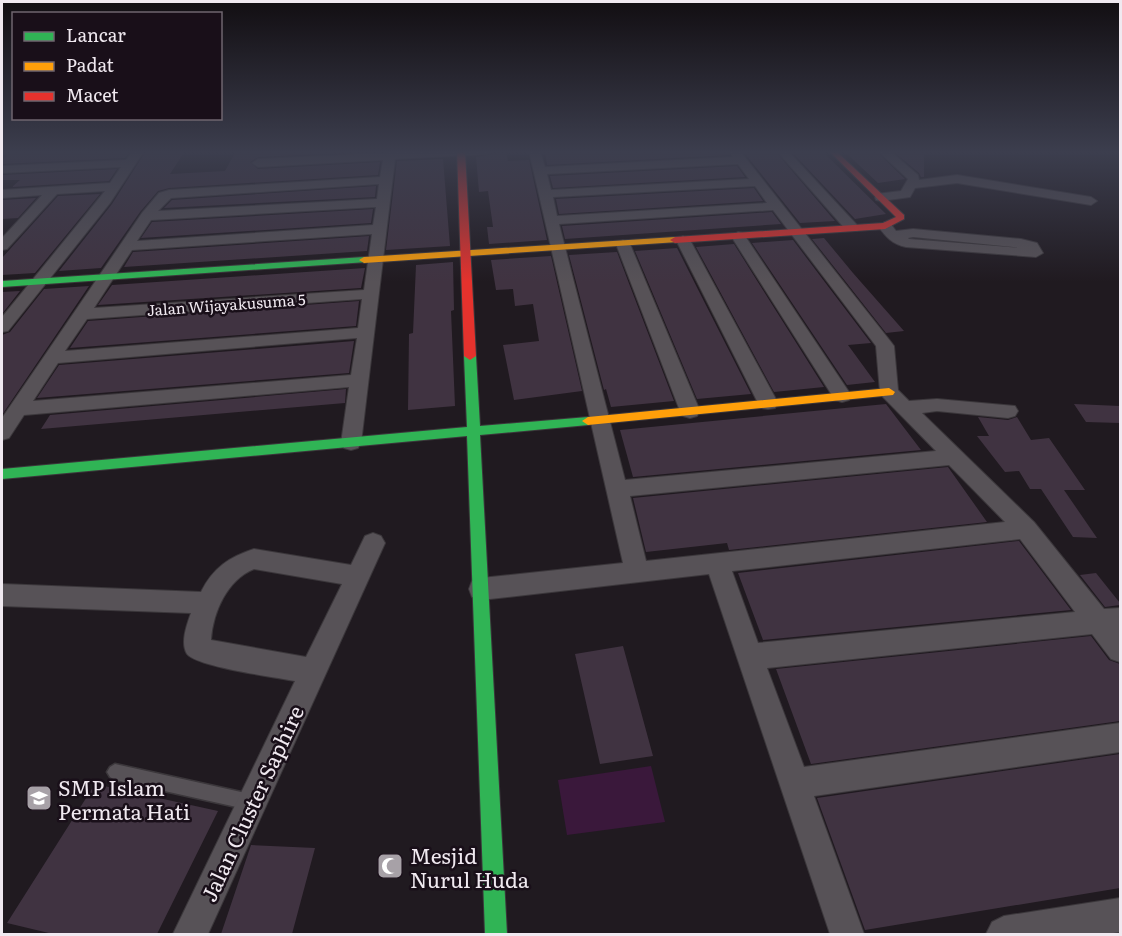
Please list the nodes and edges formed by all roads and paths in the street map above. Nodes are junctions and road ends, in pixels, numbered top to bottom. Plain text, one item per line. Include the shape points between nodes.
1 (545, 194) edge
2 (50, 195) edge
3 (108, 195) edge
4 (167, 195) edge
5 (384, 195) edge
6 (463, 195) edge
7 (768, 195) edge
8 (822, 195) edge
9 (879, 195) edge
10 (900, 195) edge
11 (1053, 195) edge
12 (881, 197) junction
13 (1091, 201) dead end
14 (383, 203) junction
15 (776, 206) junction
16 (147, 216) junction
17 (551, 220) junction
18 (24, 222) junction
19 (2, 223) edge
20 (885, 226) junction
21 (852, 228) junction
22 (379, 229) junction
23 (796, 232) junction
24 (738, 236) junction
25 (683, 240) junction
26 (965, 243) dead end
27 (623, 244) junction
28 (2, 246) edge
29 (127, 246) junction
30 (558, 248) junction
31 (466, 255) junction
32 (375, 260) junction
33 (106, 278) junction
34 (37, 282) junction
35 (2, 284) edge
36 (371, 294) junction
37 (82, 314) junction
38 (2, 327) edge
39 (366, 332) junction
40 (52, 358) junction
41 (359, 380) junction
42 (889, 392) junction
43 (842, 396) junction
44 (768, 404) junction
45 (905, 408) junction
46 (18, 409) junction
47 (690, 411) junction
48 (1008, 411) dead end
49 (599, 420) junction
50 (474, 432) junction
51 (2, 433) edge
52 (351, 443) junction
53 (952, 457) junction
54 (2, 474) edge
55 (616, 489) junction
56 (1026, 529) junction
57 (373, 543) dead end
58 (717, 563) junction
59 (636, 572) junction
60 (357, 576) junction
61 (481, 589) junction
62 (2, 595) edge
63 (208, 603) junction
64 (1109, 620) edge
65 (1120, 650) edge
66 (749, 657) junction
67 (313, 671) junction
68 (1120, 737) edge
69 (115, 772) dead end
70 (794, 784) junction
71 (252, 802) junction
72 (1120, 915) edge
73 (190, 934) edge
74 (496, 934) edge
75 (847, 934) edge
76 (1004, 934) edge

1 - 17 street
2 - 18 street
3 - 34 street
4 - 16 street
5 - 14 street
6 - 31 street
7 - 15 street
8 - 21 street
9 - 12 street
10 - 12 street
11 - 13 street
12 - 20 street via 901,217
14 - 16 street
14 - 22 street
15 - 17 street
15 - 23 street
16 - 29 street
17 - 30 street
18 - 19 street
18 - 28 street
20 - 21 street
20 - 26 street via 902,242
21 - 23 street
22 - 29 street
22 - 32 street
23 - 24 street
23 - 42 street via 885,346
24 - 25 street
24 - 43 street
25 - 27 street
25 - 44 street
27 - 30 street
27 - 47 street
29 - 33 street
30 - 31 street
30 - 49 street
31 - 32 street
31 - 50 street
32 - 33 street
32 - 36 street
33 - 34 street
33 - 37 street
34 - 35 street
34 - 38 street
36 - 37 street, Jalan Wijayakusuma 5
36 - 39 street
37 - 40 street
39 - 40 street
39 - 41 street
40 - 46 street
41 - 46 street
41 - 52 street
42 - 43 street
42 - 45 street
43 - 44 street
44 - 47 street
45 - 48 street via 937,405
45 - 53 street
46 - 51 street
47 - 49 street
49 - 50 street
49 - 55 street
50 - 52 street
50 - 61 street
52 - 54 street
53 - 55 street
53 - 56 street
55 - 59 street
56 - 58 street
56 - 64 street
57 - 60 street, Jalan Cluster Saphire
58 - 59 street
58 - 66 street
59 - 61 street
60 - 63 street via 254,559 242,561 220,583
60 - 67 street, Jalan Cluster Saphire
61 - 74 street
62 - 63 street
63 - 67 street via 197,629 197,646 205,651
64 - 65 street
64 - 66 street
66 - 70 street
67 - 71 street, Jalan Cluster Saphire
68 - 70 street
69 - 71 lane
70 - 75 street
71 - 73 street, Jalan Cluster Saphire
72 - 76 street

